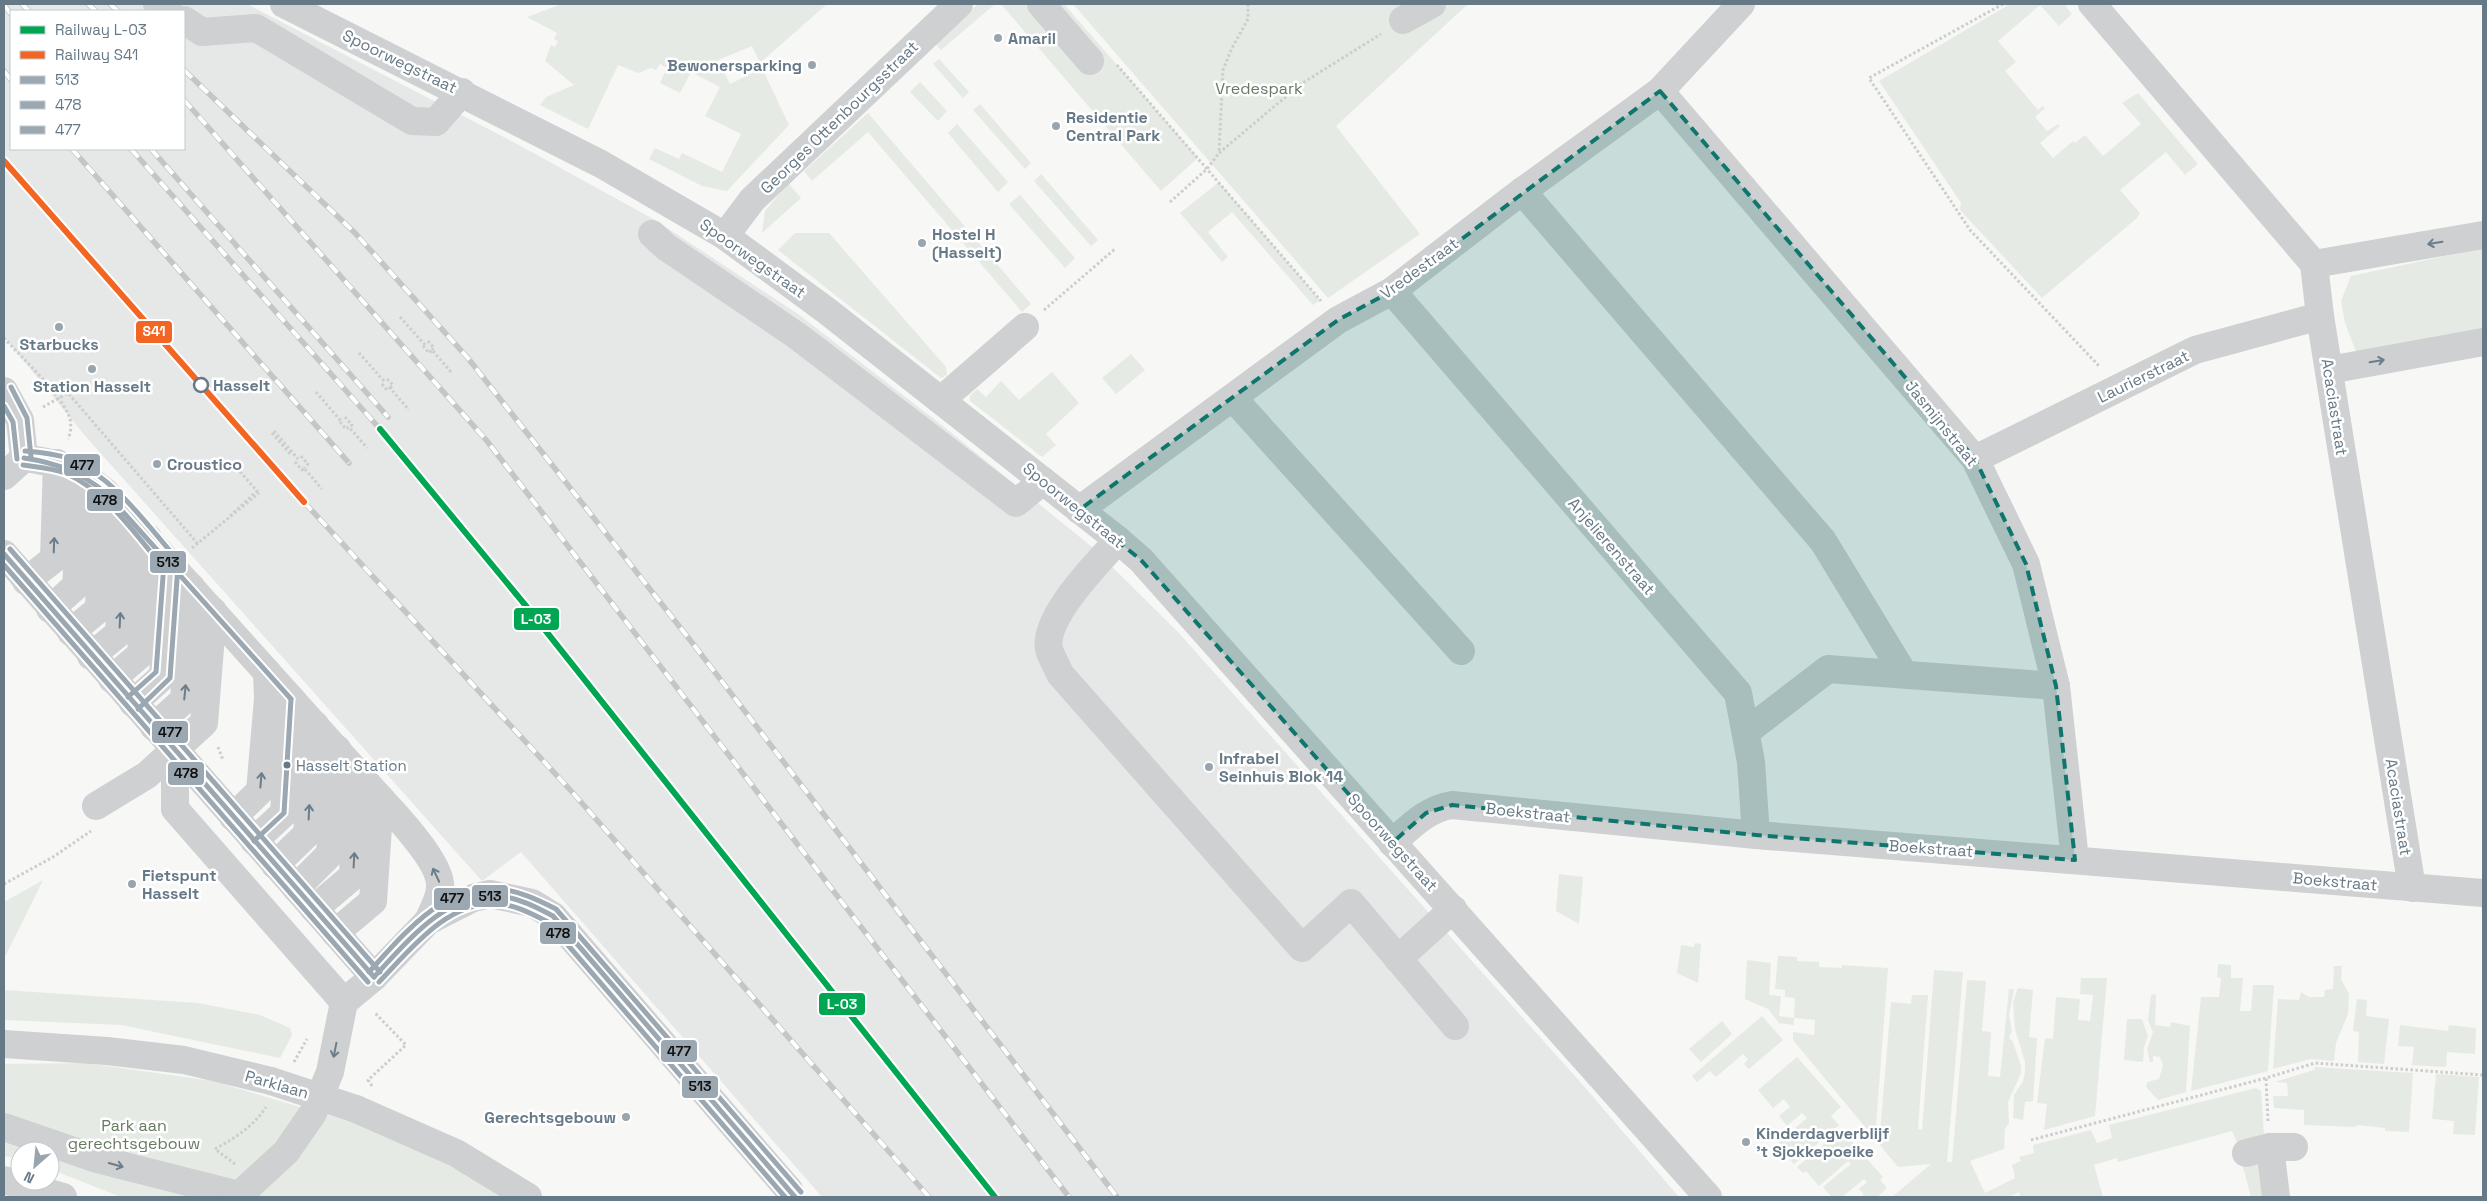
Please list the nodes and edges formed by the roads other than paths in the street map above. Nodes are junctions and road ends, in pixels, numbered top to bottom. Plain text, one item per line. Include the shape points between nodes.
1 (284, 4) edge
2 (959, 4) edge
3 (1041, 4) edge
4 (1432, 4) edge
5 (2092, 4) edge
6 (1732, 7) edge
7 (1403, 20) road end
8 (185, 21) edge
9 (1103, 62) road end
10 (1660, 91) junction
11 (462, 92) junction
12 (1522, 191) junction
13 (652, 234) dead end
14 (2483, 235) edge
15 (725, 236) junction
16 (2314, 264) junction
17 (1392, 291) junction
18 (2320, 316) junction
19 (1024, 327) road end
20 (2483, 342) edge
21 (2329, 370) junction
22 (4, 391) edge
23 (1233, 398) junction
24 (941, 400) junction
25 (24, 458) junction
26 (1975, 459) junction
27 (57, 462) junction
28 (83, 474) junction
29 (4, 476) edge
30 (1043, 481) junction
31 (106, 493) junction
32 (1079, 510) junction
33 (126, 515) junction
34 (148, 538) junction
35 (1118, 540) junction
36 (4, 554) edge
37 (171, 564) junction
38 (26, 581) junction
39 (192, 587) junction
40 (50, 608) junction
41 (213, 611) junction
42 (71, 632) junction
43 (1461, 651) dead end
44 (92, 656) junction
45 (268, 672) junction
46 (1904, 674) junction
47 (112, 679) junction
48 (2056, 686) junction
49 (291, 699) junction
50 (133, 703) junction
51 (315, 725) junction
52 (154, 727) junction
53 (1746, 732) junction
54 (337, 749) junction
55 (174, 750) junction
56 (358, 772) junction
57 (380, 798) junction
58 (233, 817) junction
59 (95, 818) road end
60 (1756, 835) junction
61 (254, 841) junction
62 (1392, 843) junction
63 (2075, 860) junction
64 (275, 865) junction
65 (296, 888) junction
66 (2412, 888) junction
67 (2483, 893) edge
68 (1453, 908) junction
69 (314, 909) junction
70 (428, 921) junction
71 (335, 933) junction
72 (1398, 959) junction
73 (374, 977) junction
74 (344, 1002) junction
75 (1455, 1026) dead end
76 (4, 1044) edge
77 (4, 1127) edge
78 (2270, 1149) road end
79 (4, 1180) edge
80 (789, 1190) dead end
81 (238, 1196) edge
82 (63, 1197) edge
83 (528, 1197) edge
84 (1708, 1197) edge
85 (2276, 1197) edge

1 - 11 street, Spoorwegstraat
2 - 15 street, Georges Ottenbourgsstraat via 752,200
3 - 9 street
4 - 7 street
5 - 16 street
6 - 10 street, Vredestraat
8 - 11 street via 202,32 256,28 412,121 436,122
10 - 12 street, Vredestraat
10 - 26 street, Jasmijnstraat
11 - 15 street, Spoorwegstraat via 601,164
12 - 17 street, Vredestraat
12 - 46 street via 1823,541
13 - 30 street via 666,247 796,335 1016,503
14 -> 16 street
15 - 24 street, Spoorwegstraat
16 - 18 street, Acaciastraat
17 - 23 street, Vredestraat via 1338,320
17 - 53 street, Anjelierenstraat via 1738,693
18 - 21 street, Acaciastraat
18 - 26 street, Laurierstraat via 2195,350
19 - 24 street
21 -> 20 street
21 - 66 street, Acaciastraat
22 - 25 street via 20,420
23 - 32 street, Vredestraat
23 - 43 street
24 - 30 street, Spoorwegstraat
25 - 27 street
25 - 29 street
26 - 48 street, Jasmijnstraat via 2026,564
27 - 28 street
38 -> 27 street via 54,559
28 - 31 street
28 - 40 street via 76,586
30 - 32 street, Spoorwegstraat
31 - 33 street
31 - 42 street via 99,609
32 - 35 street, Spoorwegstraat
33 - 34 street
44 -> 33 street via 119,633
34 - 37 street
34 - 47 street via 141,654
35 - 62 street, Spoorwegstraat via 1141,560
35 - 72 street via 1064,604 1053,622 1049,648 1060,674 1302,948 1351,903
36 - 38 street
37 - 39 street
37 - 50 street via 163,676
38 - 40 street
39 - 41 street
52 -> 39 street via 184,700
40 - 42 street
41 - 45 street
41 - 55 street via 204,723
42 - 44 street
44 - 47 street
45 - 49 street
58 -> 45 street via 260,791
46 - 48 street
46 - 53 street via 1828,669
47 - 50 street
48 - 63 street, Jasmijnstraat
49 - 51 street
49 - 61 street via 284,813
50 - 52 street
51 - 54 street
64 -> 51 street via 307,834
52 - 55 street
53 - 60 street, Anjelierenstraat
54 - 56 street
54 - 65 street via 330,854
55 - 58 street
55 - 59 street
55 - 74 street via 175,809
56 - 57 street
69 -> 56 street via 353,876
70 -> 57 street via 436,904 440,883 417,840
57 - 71 street via 373,900
58 - 61 street
60 - 62 street, Boekstraat via 1452,805 1426,813
60 - 63 street, Boekstraat
61 - 64 street
62 - 68 street, Spoorwegstraat
63 - 66 street, Boekstraat
64 - 65 street
65 - 69 street
66 - 67 street, Boekstraat
68 - 72 street
68 - 84 street, Spoorwegstraat
69 - 71 street
70 - 73 street
70 - 80 street via 473,898 490,894 532,903 553,916
71 - 73 street
72 - 75 street
73 - 74 street
74 -> 81 street via 330,1072 313,1113 286,1152
76 - 83 street, Parklaan, bridge via 184,1060 271,1081 356,1109 456,1153
77 -> 81 street via 97,1159
78 - 85 street
79 - 82 street

